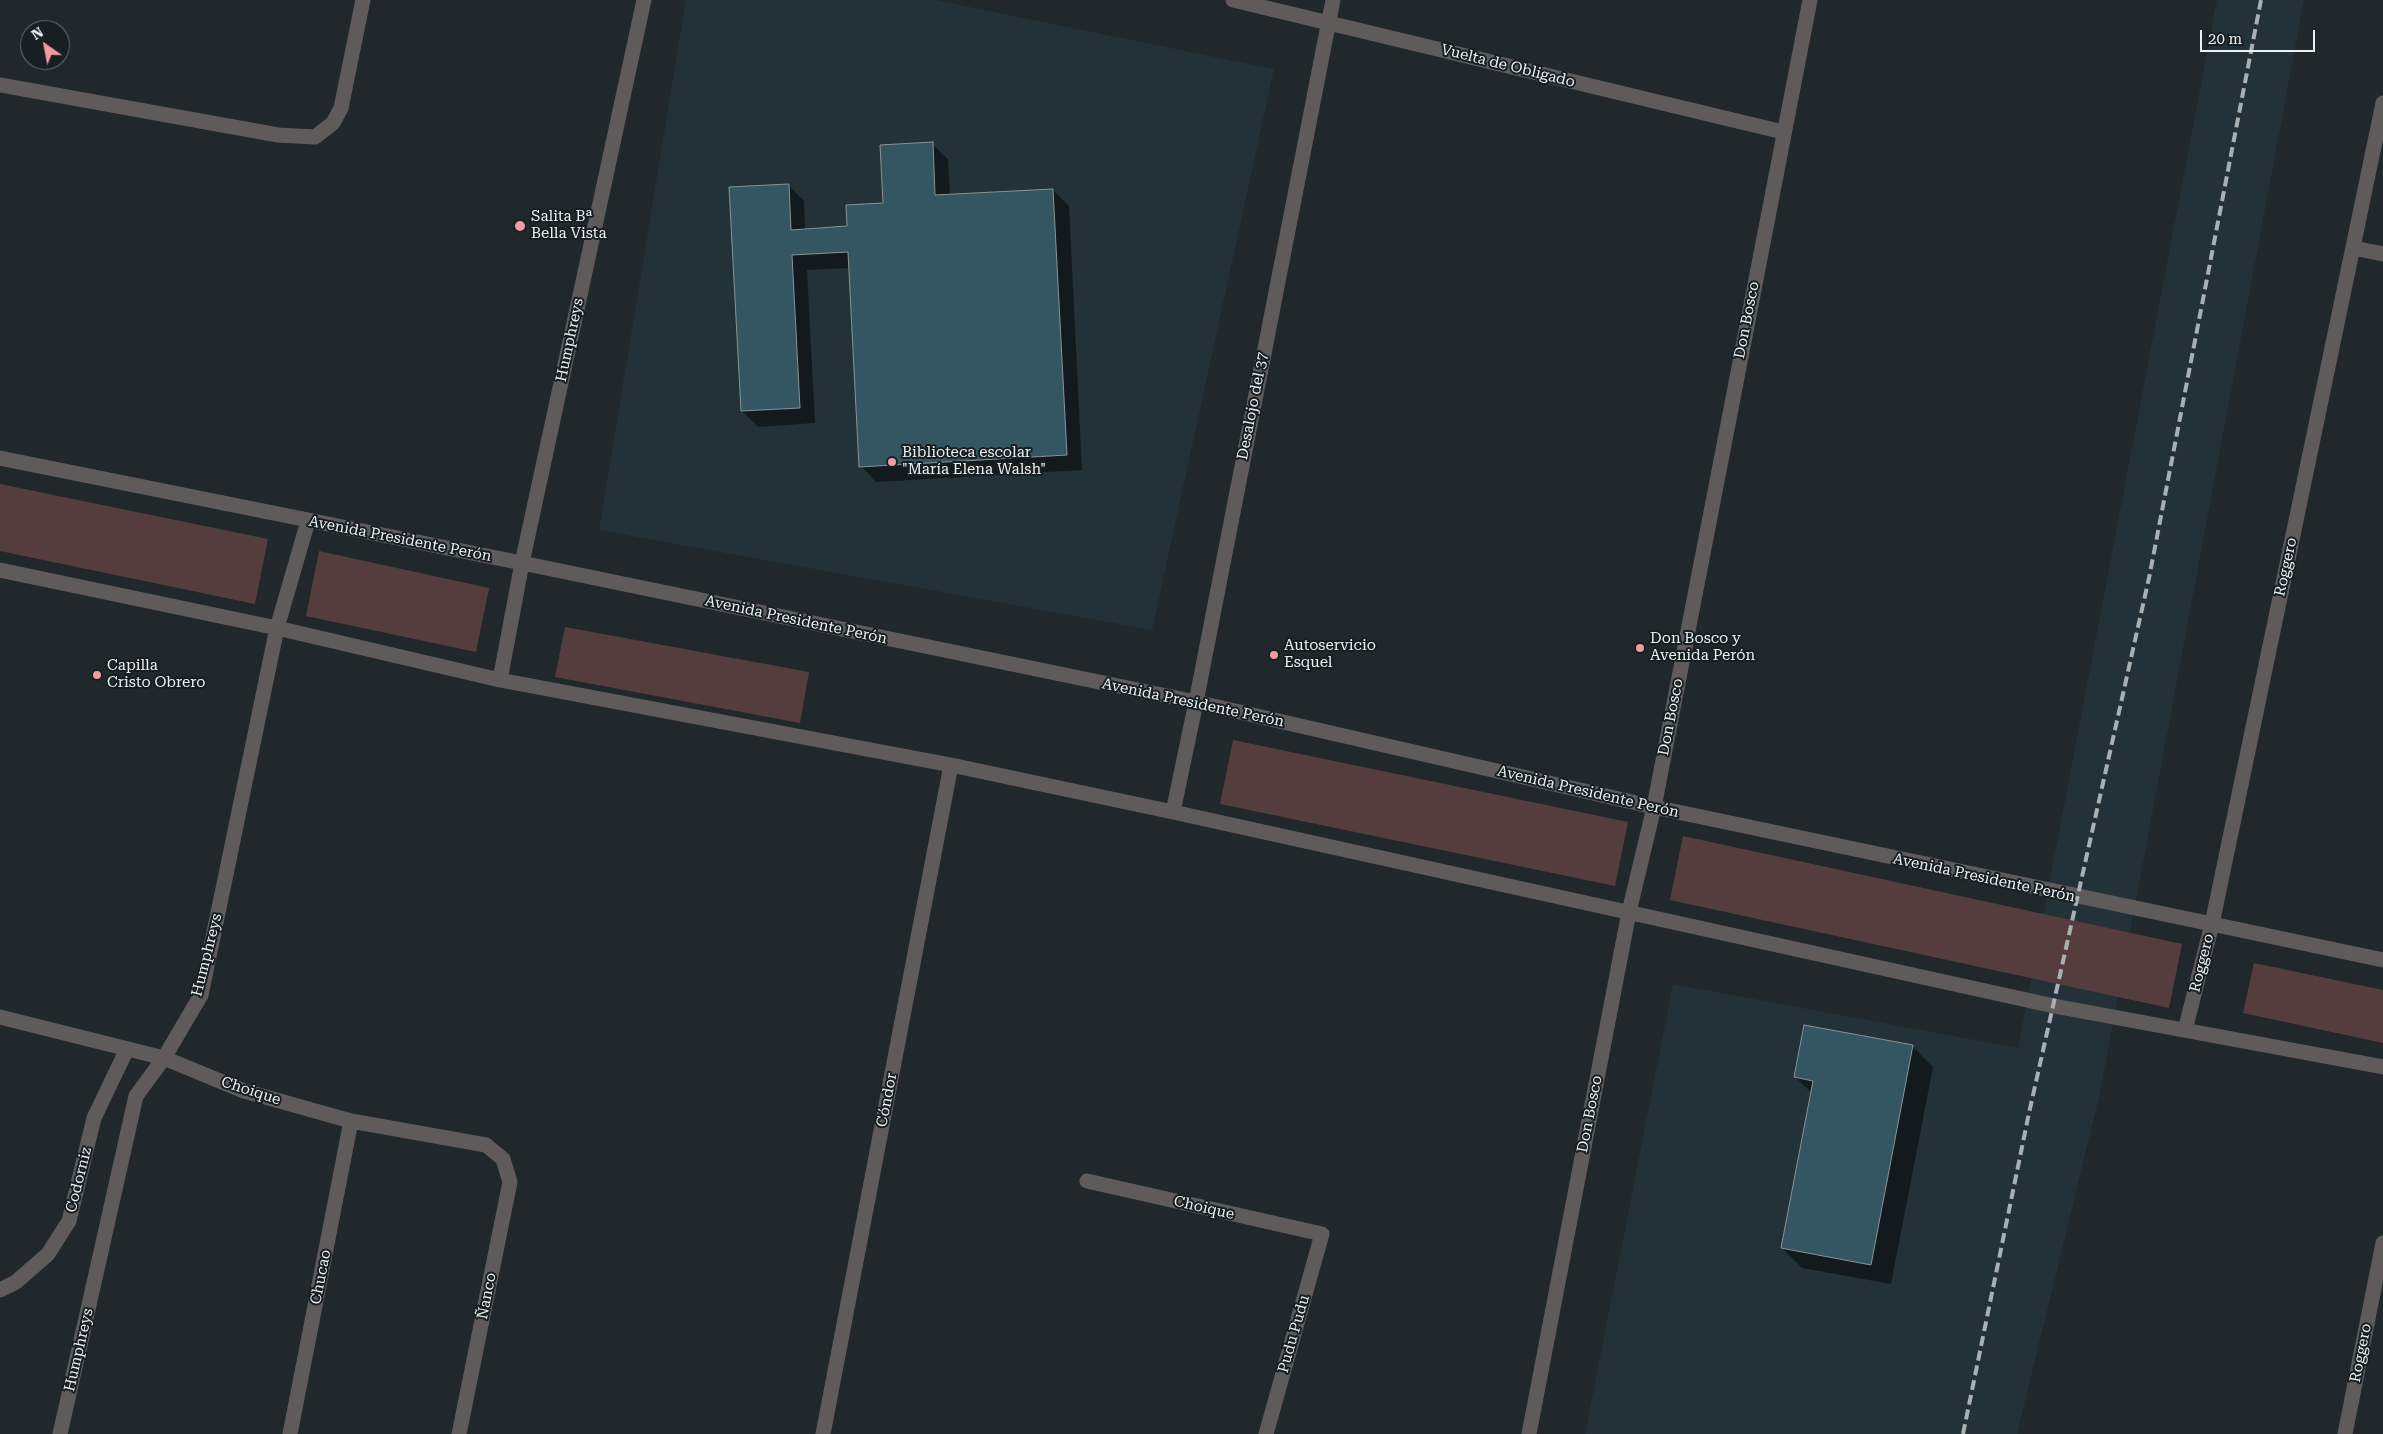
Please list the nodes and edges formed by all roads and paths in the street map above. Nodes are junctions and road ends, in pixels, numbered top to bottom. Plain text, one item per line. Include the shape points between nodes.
1 (363, 0) edge
2 (644, 0) edge
3 (1233, 0) edge
4 (1333, 0) edge
5 (1810, 0) edge
6 (1328, 22) junction
7 (0, 85) edge
8 (2383, 103) edge
9 (1783, 132) junction
10 (2353, 248) junction
11 (2383, 254) edge
12 (0, 458) edge
13 (308, 521) junction
14 (522, 563) junction
15 (0, 570) edge
16 (277, 628) junction
17 (500, 680) junction
18 (1196, 702) junction
19 (950, 765) junction
20 (1654, 807) junction
21 (1173, 812) junction
22 (1629, 912) junction
23 (2212, 924) junction
24 (2383, 960) edge
25 (0, 1017) edge
26 (2185, 1030) junction
27 (127, 1049) junction
28 (164, 1058) junction
29 (2383, 1066) edge
30 (351, 1120) junction
31 (503, 1159) joint
32 (1087, 1181) dead end
33 (1322, 1234) joint
34 (2383, 1243) edge
35 (0, 1290) edge
36 (60, 1434) edge
37 (290, 1434) edge
38 (459, 1434) edge
39 (823, 1434) edge
40 (1266, 1434) edge
41 (1529, 1434) edge
42 (2345, 1434) edge

1 - 7 street via 341,108 333,123 315,137 278,135
2 - 14 street, Humphreys
3 - 6 street, Vuelta de Obligado
4 - 6 street, Desalojo del 37
5 - 9 street, Don Bosco
6 - 9 street, Vuelta de Obligado
6 - 18 street, Desalojo del 37
8 - 10 street, Roggero
9 - 20 street, Don Bosco
10 - 11 street
10 - 23 street, Roggero
12 - 13 street, Avenida Presidente Perón
13 - 14 street, Avenida Presidente Perón
13 - 16 street, Humphreys
14 - 17 street, Humphreys
14 - 18 street, Avenida Presidente Perón
15 - 16 street
16 - 17 street
16 - 28 street, Humphreys via 201,994
17 - 19 street
18 - 20 street, Avenida Presidente Perón
18 - 21 street, Desalojo del 37
19 - 21 street
19 - 39 street, Cóndor
20 - 22 street, Don Bosco
20 - 23 street, Avenida Presidente Perón
21 - 22 street
22 - 26 street via 2054,1006
22 - 41 street, Don Bosco
23 - 24 street, Avenida Presidente Perón
23 - 26 street, Roggero
25 - 27 street, Choique
26 - 29 street
27 - 28 street, Choique
27 - 35 street, Codorniz via 94,1118 69,1221 48,1254 16,1282
28 - 30 street, Choique via 244,1091
28 - 36 street, Humphreys via 136,1096
30 - 31 street, Choique via 486,1145
30 - 37 street, Chucao
31 - 38 street, Ñanco via 510,1182
32 - 33 street, Choique
33 - 40 street, Pudu Pudu
34 - 42 street, Roggero

